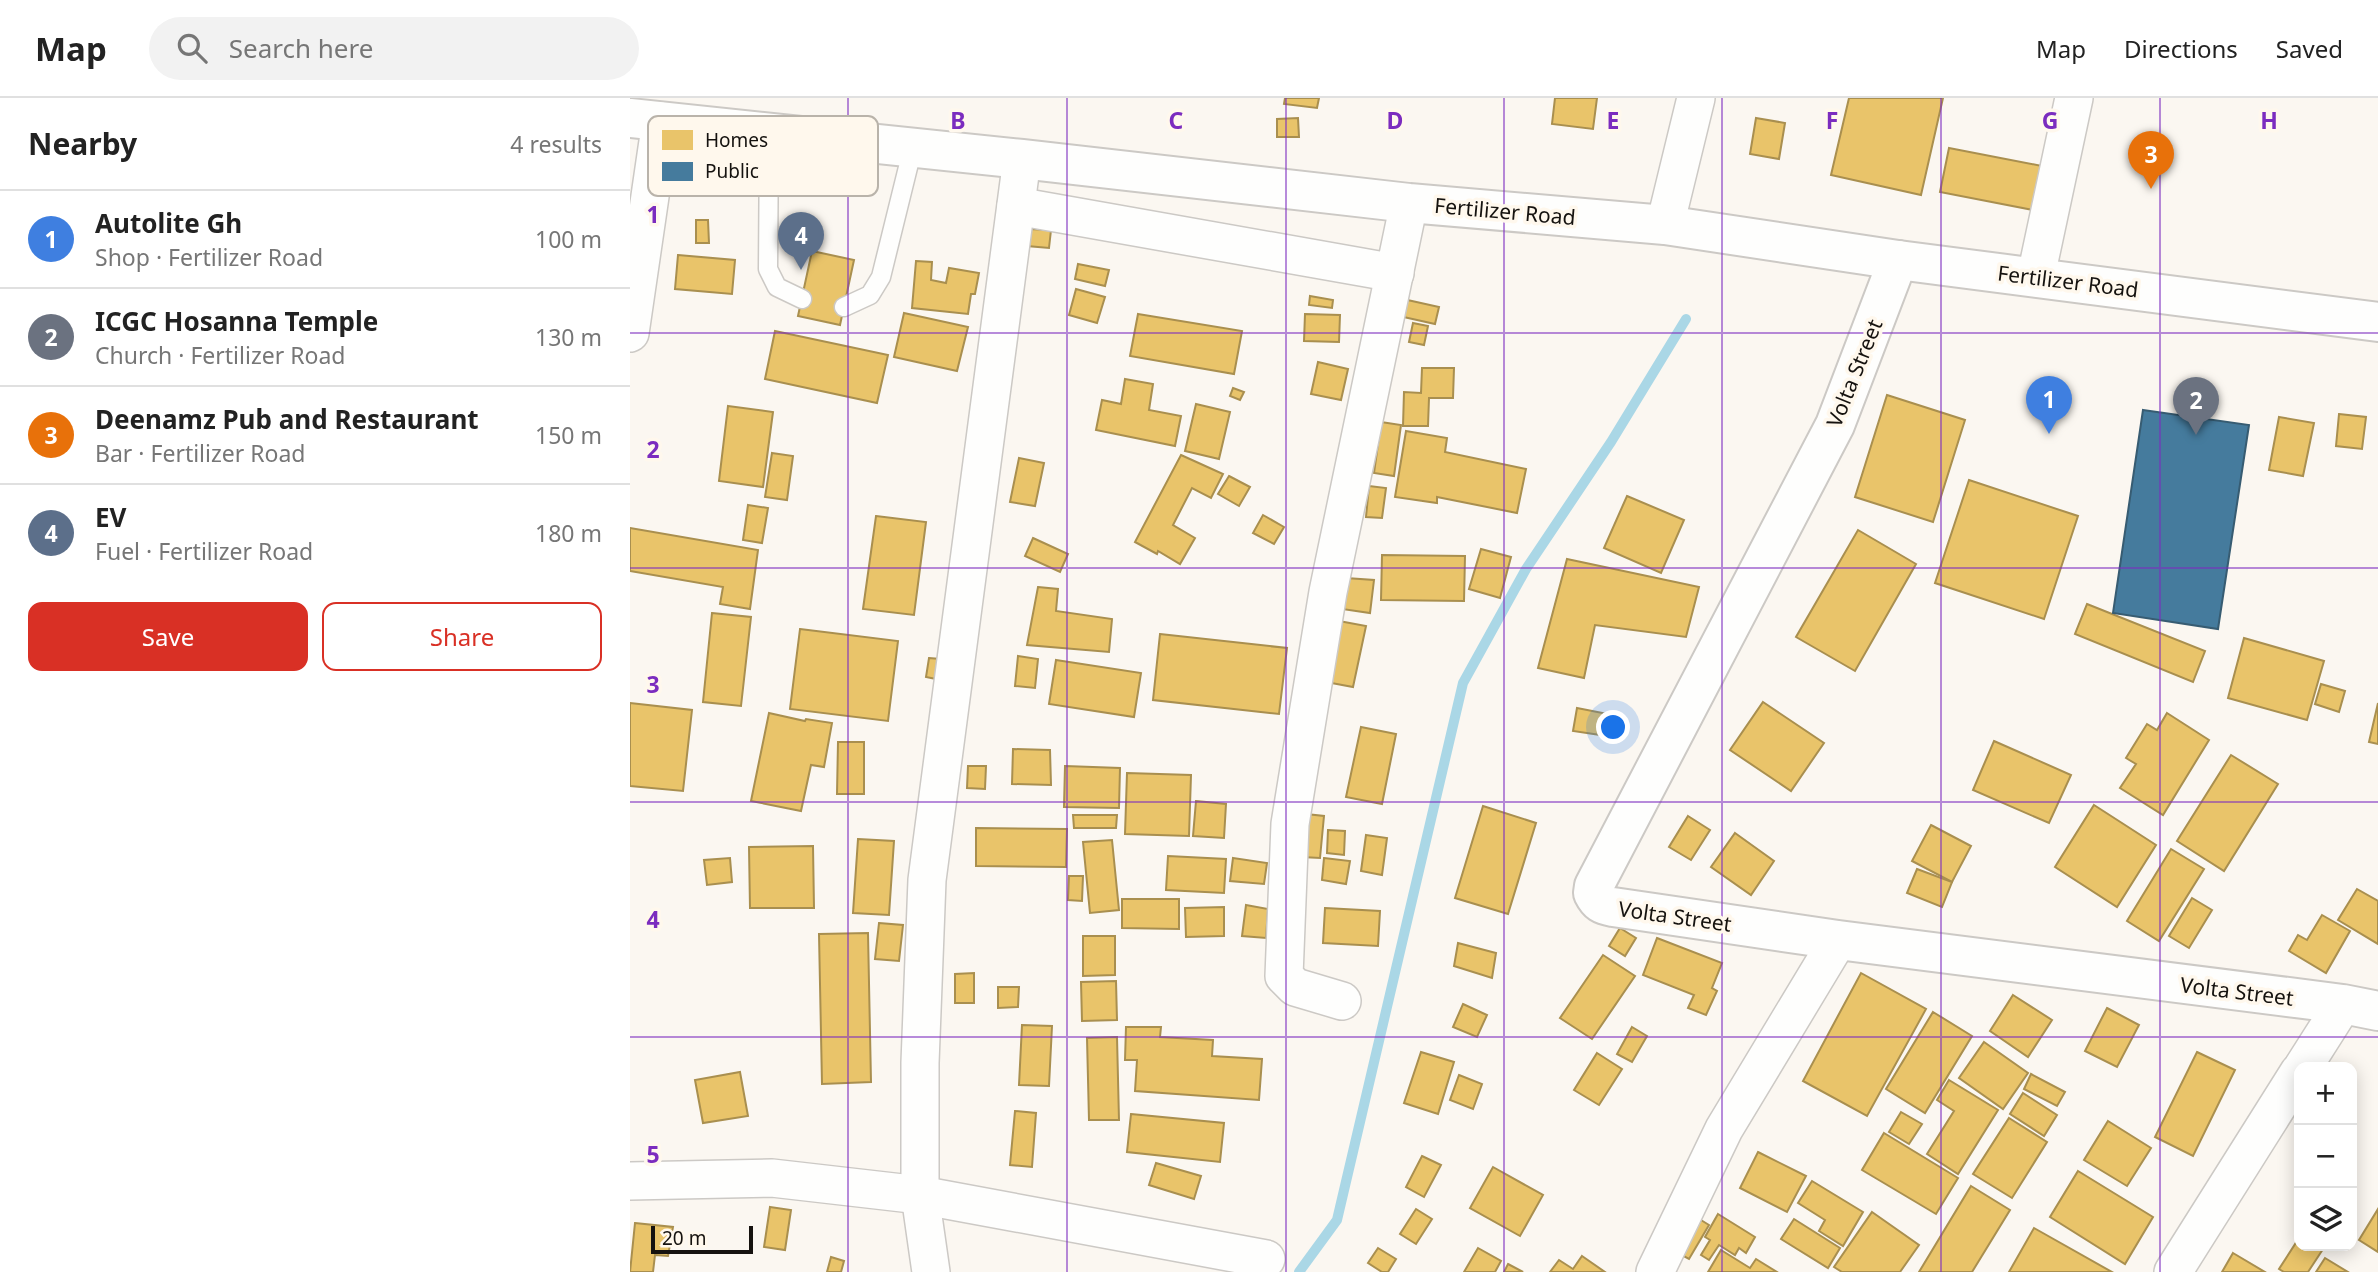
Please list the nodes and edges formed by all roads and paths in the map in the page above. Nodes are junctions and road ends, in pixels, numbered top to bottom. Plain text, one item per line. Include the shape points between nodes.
1 (1696, 98) edge
2 (2074, 98) edge
3 (640, 114) edge
4 (878, 143) edge
5 (913, 147) junction
6 (1022, 159) junction
7 (769, 196) edge
8 (1409, 203) junction
9 (1016, 206) junction
10 (1665, 225) junction
11 (1898, 260) junction
12 (1395, 273) junction
13 (2036, 276) junction
14 (802, 299) dead end
15 (844, 307) dead end
16 (2378, 322) edge
17 (630, 333) edge
18 (1838, 940) junction
19 (1342, 1002) dead end
20 (2361, 1008) edge
21 (2307, 1062) edge
22 (2294, 1080) edge
23 (630, 1181) edge
24 (920, 1195) junction
25 (1266, 1259) dead end
26 (931, 1272) edge
27 (1655, 1272) edge
28 (2173, 1272) edge

1 - 10 street
2 - 13 street
3 - 17 street
4 - 5 street, Fertilizer Road
5 - 6 street, Fertilizer Road
5 - 15 lane via 881,276 870,295
6 - 8 street, Fertilizer Road
6 - 9 street
7 - 14 lane via 768,270 777,286
8 - 10 street, Fertilizer Road
8 - 12 street
9 - 12 street
9 - 24 street via 927,880
10 - 11 street, Fertilizer Road
11 - 13 street, Fertilizer Road
11 - 18 street, Volta Street via 1835,425 1593,893 1602,905
12 - 19 street via 1328,592 1290,824 1284,976 1295,987
13 - 16 street, Fertilizer Road
18 - 20 street, Volta Street
18 - 27 street via 1724,1129
20 - 21 street
22 - 28 street
23 - 24 street via 772,1178
24 - 25 street
24 - 26 street

